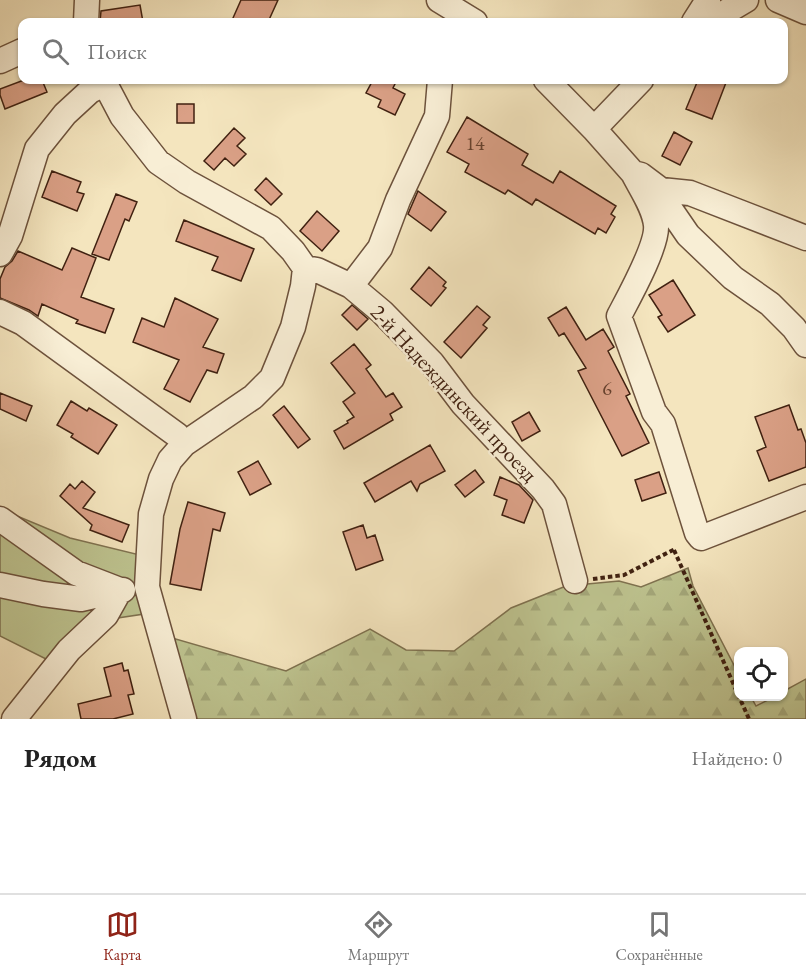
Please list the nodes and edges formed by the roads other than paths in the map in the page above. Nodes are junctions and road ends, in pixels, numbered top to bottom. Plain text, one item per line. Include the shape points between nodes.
1 (87, 0) edge
2 (708, 0) edge
3 (746, 0) edge
4 (778, 0) edge
5 (444, 9) edge
6 (806, 12) edge
7 (86, 18) edge
8 (465, 18) edge
9 (697, 18) edge
10 (716, 18) edge
11 (18, 53) edge
12 (0, 61) edge
13 (100, 84) edge
14 (104, 84) edge
15 (440, 84) edge
16 (550, 84) edge
17 (637, 84) edge
18 (594, 129) junction
19 (633, 173) junction
20 (661, 189) junction
21 (806, 238) edge
22 (0, 254) edge
23 (305, 268) junction
24 (351, 286) junction
25 (0, 312) edge
26 (806, 345) edge
27 (184, 444) junction
28 (806, 497) edge
29 (0, 519) edge
30 (575, 581) road end
31 (0, 585) edge
32 (147, 586) junction
33 (120, 590) junction
34 (14, 719) edge
35 (184, 719) edge

1 - 7 street
2 - 9 street
3 - 10 street
4 - 6 street
5 - 8 street
11 - 12 street
13 - 22 street via 66,114 37,149
14 - 23 street via 122,117 158,162 271,228
15 - 24 street via 437,116 380,248
16 - 18 street
17 - 18 street
18 - 19 street
19 - 20 street
19 - 28 street via 656,225 650,251 619,316 654,412 663,424 697,533 701,538
20 - 21 street via 690,193
20 - 26 street via 688,235 733,278 771,304
23 - 24 street, 2-й Надеждинский проезд
23 - 27 street via 293,327 272,378 253,397
24 - 30 street, 2-й Надеждинский проезд via 432,363 463,404 543,489 554,504
25 - 27 street via 23,323 72,358
27 - 32 street via 161,479 151,514
29 - 33 street via 76,573
31 - 33 street via 81,599
32 - 33 street
32 - 35 street
33 - 34 street via 106,615 69,650

